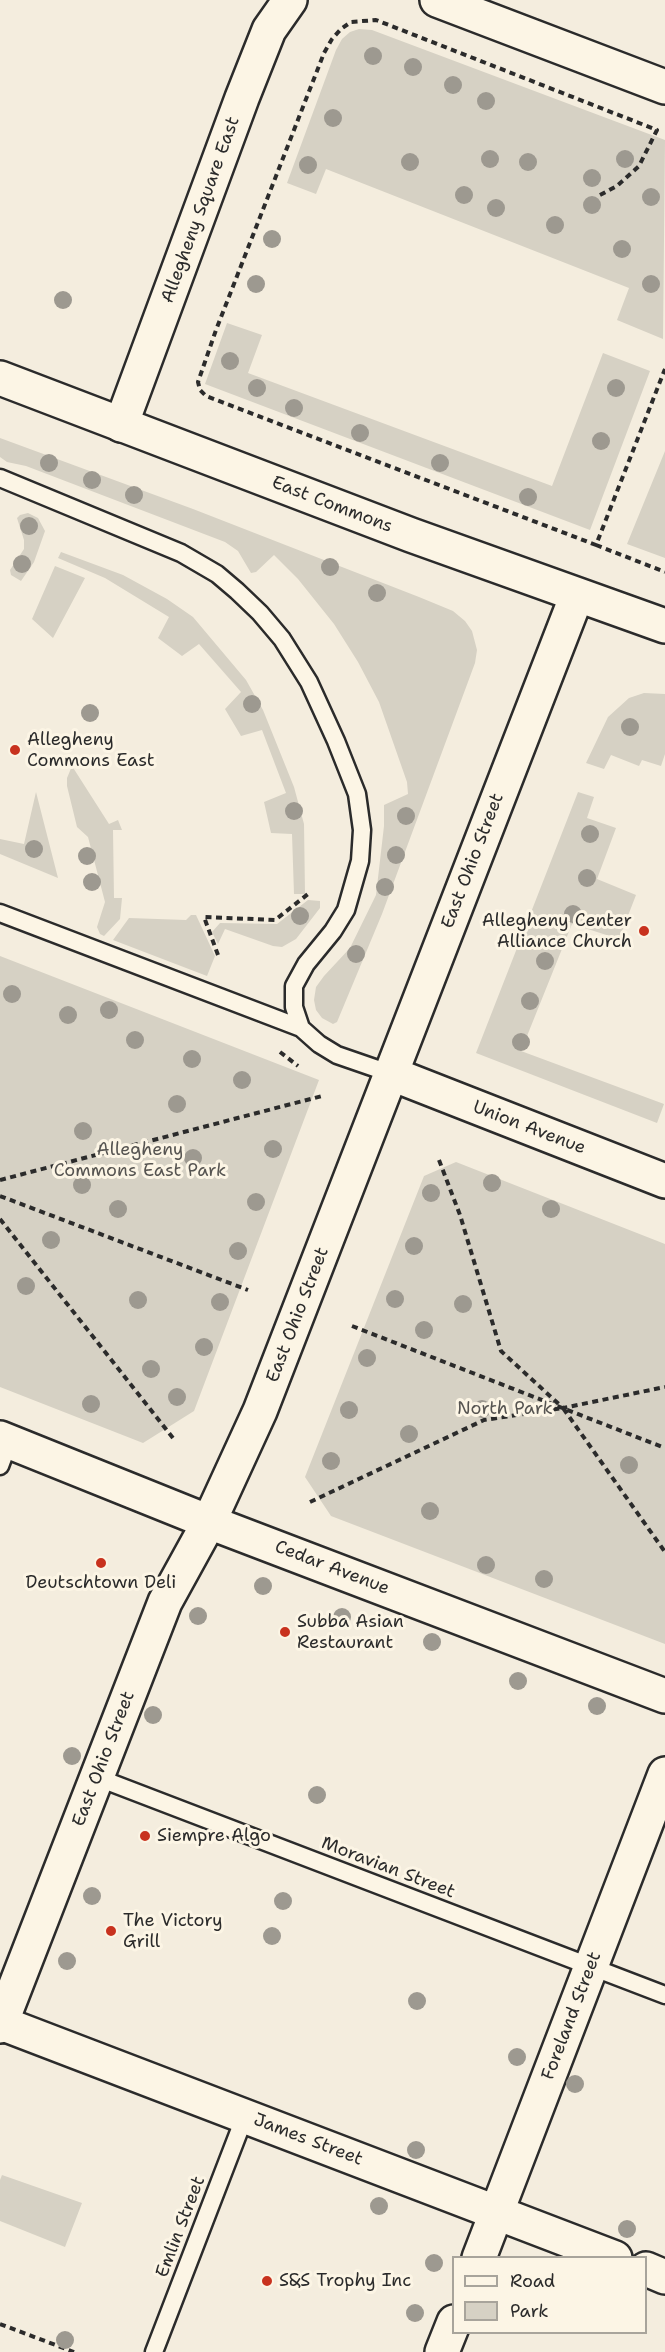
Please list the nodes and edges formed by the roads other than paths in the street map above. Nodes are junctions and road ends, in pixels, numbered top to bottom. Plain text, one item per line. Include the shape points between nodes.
1 (290, 0) edge
2 (437, 0) edge
3 (665, 87) edge
4 (1, 381) edge
5 (121, 425) junction
6 (0, 478) edge
7 (577, 595) junction
8 (665, 626) edge
9 (0, 913) edge
10 (301, 1028) junction
11 (392, 1074) junction
12 (665, 1181) edge
13 (3, 1449) edge
14 (209, 1522) junction
15 (665, 1696) edge
16 (665, 1774) edge
17 (96, 1777) junction
18 (590, 1967) junction
19 (665, 1995) edge
20 (1, 2024) edge
21 (245, 2116) junction
22 (496, 2212) junction
23 (479, 2256) edge
24 (610, 2256) edge
25 (647, 2270) edge
26 (665, 2277) edge
27 (452, 2325) edge
28 (154, 2352) edge
29 (442, 2352) edge

1 - 5 street, Allegheny Square East via 269,30
2 - 3 street
4 - 5 street, East Commons
5 - 7 street, East Commons
6 - 10 lane via 172,549 217,574 260,613 309,682 357,795 362,830 360,861 346,910 294,986 294,1007
7 - 8 street, East Commons
7 - 11 street, East Ohio Street
9 - 10 lane
10 - 11 lane via 337,1054
11 - 12 street, Union Avenue
11 - 14 street, East Ohio Street via 261,1411
13 - 14 street, Cedar Avenue
14 - 15 street, Cedar Avenue
14 - 17 street, East Ohio Street via 165,1602
16 - 18 street, Foreland Street
17 - 18 lane, Moravian Street
17 - 20 street, East Ohio Street
18 - 19 lane, Moravian Street
18 - 22 street, Foreland Street
20 - 21 street, James Street
21 - 22 street, James Street
21 - 28 lane, Emlin Street
22 - 23 street, Foreland Street
22 - 24 street, James Street
25 - 26 street
27 - 29 street

